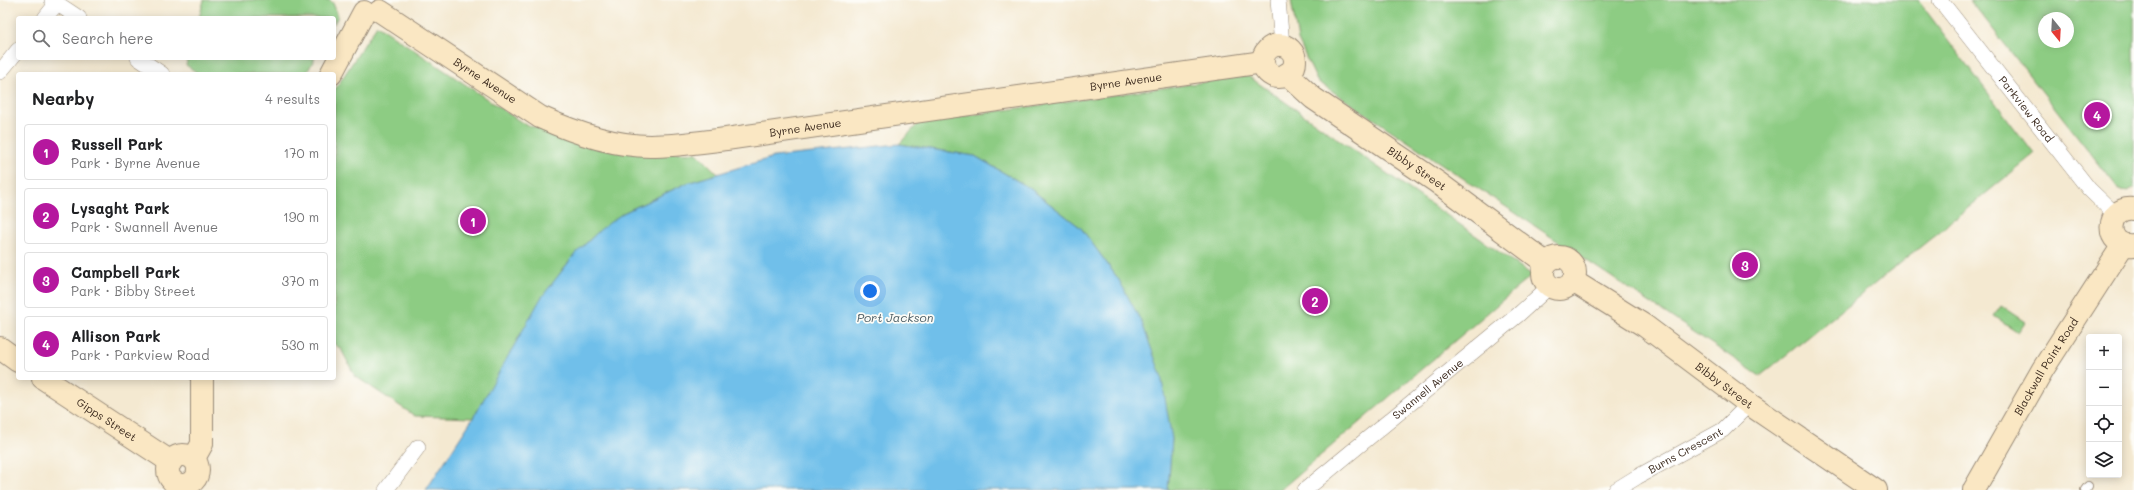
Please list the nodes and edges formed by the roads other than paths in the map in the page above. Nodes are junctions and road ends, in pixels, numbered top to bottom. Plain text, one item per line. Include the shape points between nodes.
1 (1278, 0) edge
2 (1940, 0) edge
3 (55, 2) edge
4 (372, 6) edge
5 (46, 16) edge
6 (76, 16) edge
7 (1282, 45) junction
8 (16, 52) edge
9 (141, 60) edge
10 (1263, 62) junction
11 (0, 72) edge
12 (159, 72) edge
13 (332, 72) edge
14 (1287, 74) junction
15 (2125, 212) edge
16 (2128, 245) edge
17 (1546, 263) junction
18 (1573, 281) junction
19 (1550, 286) junction
20 (0, 348) edge
21 (16, 360) edge
22 (46, 380) edge
23 (202, 380) edge
24 (1749, 404) junction
25 (418, 447) dead end
26 (193, 458) junction
27 (170, 462) junction
28 (175, 487) edge
29 (386, 490) edge
30 (1304, 490) edge
31 (1616, 490) edge
32 (1876, 490) edge
33 (1974, 490) edge

1 - 7 street
2 - 15 street, Parkview Road via 2089,189
3 - 5 street
3 - 6 street
4 - 10 street, Byrne Avenue via 540,117 569,130 648,146 726,139
4 - 13 street
7 - 10 street via 1269,48
7 - 14 street via 1291,51 1295,61
8 - 11 street
9 - 12 street
10 - 14 street via 1271,75 1276,77
14 - 17 street, Bibby Street via 1313,98 1437,182
15 - 16 street via 2111,225 2118,242
16 - 33 street, Blackwall Point Road via 2043,369
17 - 18 street via 1554,257 1568,259 1575,272
17 - 19 street via 1543,275
18 - 19 street via 1560,289
18 - 24 street, Bibby Street via 1645,326
19 - 30 street, Swannell Avenue
20 - 21 street
22 - 27 street, Gipps Street
23 - 26 street via 202,444
24 - 31 street, Burns Crescent via 1723,430
24 - 32 street, Bibby Street
25 - 29 street
26 - 27 street via 183,454
26 - 28 street via 198,466 195,480
27 - 28 street via 168,471

